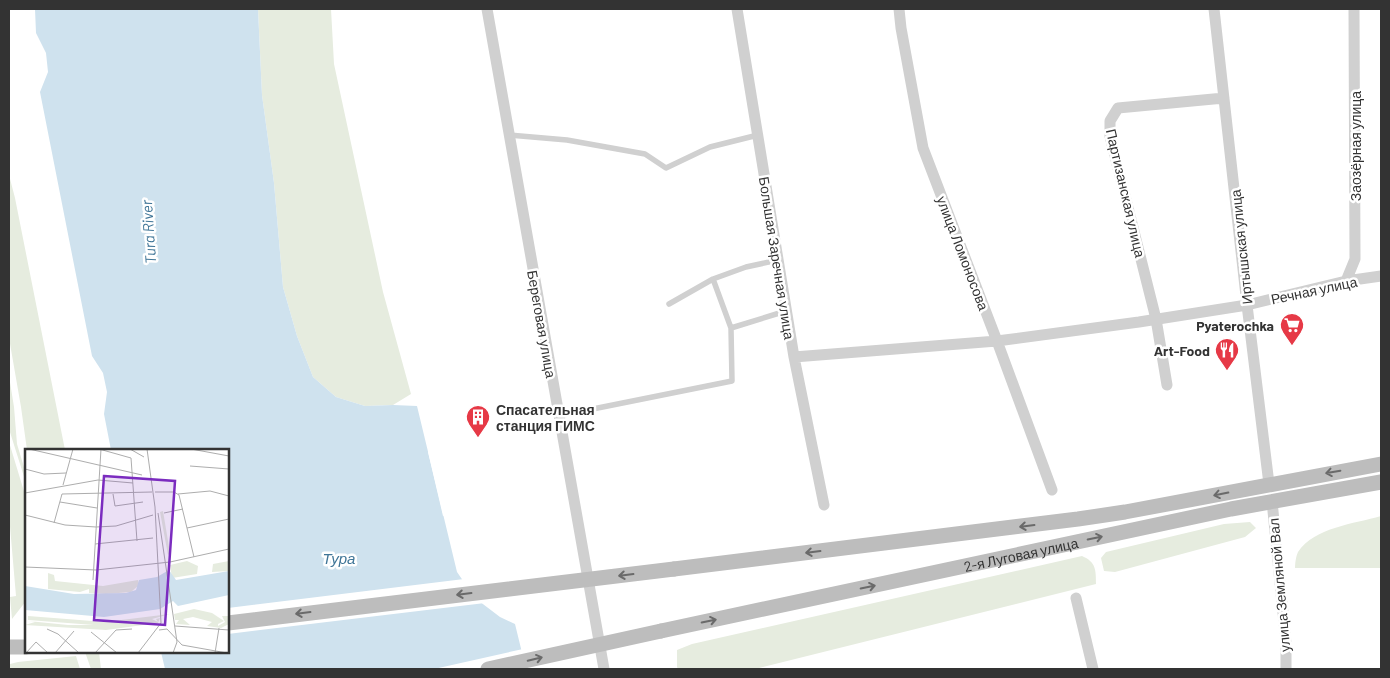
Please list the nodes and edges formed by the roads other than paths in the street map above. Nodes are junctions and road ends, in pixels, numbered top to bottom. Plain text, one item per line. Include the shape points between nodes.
1 (486, 9) edge
2 (737, 9) edge
3 (899, 9) edge
4 (1214, 9) edge
5 (1354, 9) edge
6 (1224, 98) junction
7 (509, 135) junction
8 (758, 135) junction
9 (778, 260) junction
10 (1381, 276) edge
11 (713, 279) junction
12 (1346, 281) junction
13 (669, 304) dead end
14 (1247, 304) junction
15 (786, 311) junction
16 (1156, 319) junction
17 (731, 328) junction
18 (997, 341) junction
19 (794, 357) junction
20 (1167, 385) dead end
21 (558, 416) junction
22 (1381, 464) edge
23 (1381, 482) edge
24 (1269, 484) junction
25 (1052, 490) dead end
26 (1272, 501) junction
27 (824, 505) dead end
28 (1076, 598) dead end
29 (229, 622) edge
30 (488, 669) edge
31 (604, 669) edge
32 (1093, 669) edge
33 (1286, 669) edge

1 - 7 street, Береговая улица
2 - 8 street, Большая Заречная улица
3 - 18 street, улица Ломоносова via 923,148
4 - 6 street, Иртышская улица
5 - 12 street, Заозёрная улица via 1355,259
6 - 14 street, Иртышская улица
6 - 16 street, Партизанская улица via 1118,108 1110,121 1110,136
7 - 8 lane via 567,140 645,154 666,168 710,147
7 - 21 street, Береговая улица
8 - 9 street, Большая Заречная улица
9 - 11 lane
9 - 15 street, Большая Заречная улица
10 - 12 street, Речная улица
11 - 13 lane
11 - 17 lane
12 - 14 street, Речная улица
14 - 16 street, Речная улица
14 - 24 street, Иртышская улица
15 - 17 lane
15 - 19 street, Большая Заречная улица
16 - 18 street, Речная улица
16 - 20 street, Партизанская улица
17 - 21 lane via 732,381
18 - 19 street, Речная улица
18 - 25 street, улица Ломоносова
19 - 27 street, Большая Заречная улица
21 - 31 street, Береговая улица
22 -> 24 main road, 2-я Луговая улица
23 - 26 main road, 2-я Луговая улица
24 - 26 main road
24 -> 29 main road, 2-я Луговая улица, bridge via 1078,519
30 -> 26 main road, 2-я Луговая улица, bridge
26 - 33 street, улица Земляной Вал
28 - 32 street

